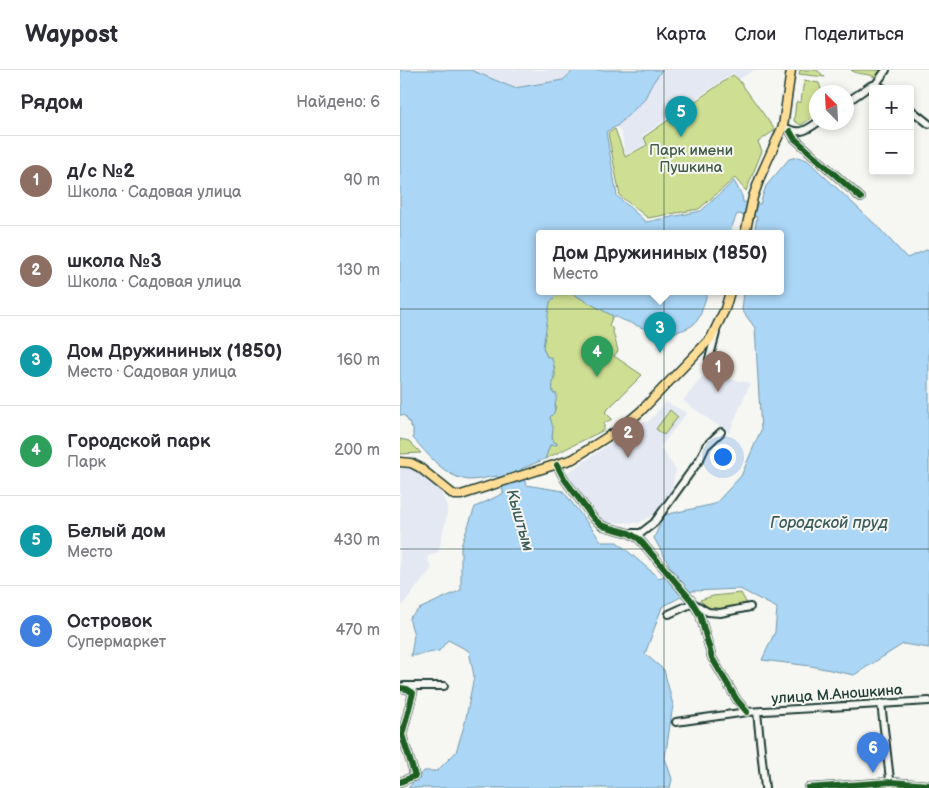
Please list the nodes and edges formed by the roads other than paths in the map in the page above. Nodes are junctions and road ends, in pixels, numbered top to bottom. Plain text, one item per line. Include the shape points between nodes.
1 (791, 70) edge
2 (886, 70) edge
3 (876, 84) joint
4 (854, 97) edge
5 (914, 112) edge
6 (929, 124) edge
7 (783, 126) junction
8 (809, 127) edge
9 (790, 131) junction
10 (861, 198) dead end
11 (746, 230) edge
12 (729, 295) edge
13 (716, 329) junction
14 (709, 359) dead end
15 (721, 432) dead end
16 (400, 462) edge
17 (557, 465) junction
18 (629, 533) junction
19 (693, 603) junction
20 (750, 607) dead end
21 (669, 614) dead end
22 (444, 686) dead end
23 (400, 687) edge
24 (929, 701) edge
25 (881, 704) junction
26 (747, 712) junction
27 (757, 712) junction
28 (676, 722) dead end
29 (400, 782) edge
30 (891, 785) edge
31 (929, 785) edge
32 (765, 788) edge
33 (808, 788) edge

1 - 7 main road
2 - 3 street
3 - 4 street
5 - 6 street
7 - 9 street
7 - 11 main road via 761,174
8 - 9 street
9 - 10 street
12 - 13 main road
13 - 14 street
13 - 17 main road via 711,338 628,422 583,453
15 - 18 street via 706,446 654,523 641,533
16 - 17 main road via 419,467 454,494 464,494
17 - 18 street via 594,519 603,526
18 - 19 street via 639,539
19 - 20 street via 708,612 720,613
19 - 21 street
19 - 26 street via 700,615 712,658
22 - 23 street
23 - 29 street via 413,694 402,736 415,776
24 - 25 street, улица М.Аношкина
25 - 27 street, улица М.Аношкина
25 - 30 street
26 - 27 street, улица М.Аношкина
26 - 28 street, улица М.Аношкина
27 - 32 street
30 - 31 street
30 - 33 street

